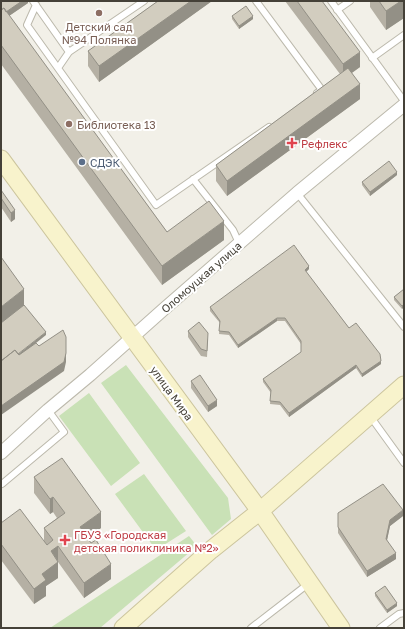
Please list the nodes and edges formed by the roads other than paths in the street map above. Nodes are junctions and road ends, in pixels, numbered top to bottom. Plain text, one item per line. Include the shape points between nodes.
1 (144, 1) edge
2 (256, 1) edge
3 (331, 1) edge
4 (350, 1) edge
5 (34, 3) edge
6 (338, 10) junction
7 (404, 35) edge
8 (69, 52) junction
9 (372, 58) junction
10 (58, 68) junction
11 (309, 99) edge
12 (404, 101) edge
13 (404, 105) edge
14 (277, 121) edge
15 (1, 160) edge
16 (193, 179) junction
17 (297, 193) junction
18 (239, 243) junction
19 (404, 327) edge
20 (132, 338) junction
21 (404, 385) edge
22 (48, 410) junction
23 (370, 416) junction
24 (1, 453) edge
25 (404, 463) edge
26 (1, 483) edge
27 (260, 511) junction
28 (310, 583) junction
29 (404, 613) edge
30 (123, 628) edge
31 (251, 628) edge
32 (341, 628) edge
33 (380, 628) edge

1 - 8 lane
2 - 11 lane via 322,90
3 - 6 lane
4 - 6 lane
5 - 8 lane
5 - 10 lane via 27,25
6 - 9 lane
7 - 9 lane
8 - 10 lane
9 - 12 lane
10 - 16 lane via 156,205
13 - 17 street, Оломоуцкая улица
14 - 16 lane
15 - 20 street, улица Мира
16 - 18 lane
17 - 18 street, Оломоуцкая улица
17 - 19 lane
18 - 20 street, Оломоуцкая улица
20 - 22 street, Оломоуцкая улица
20 - 27 street, улица Мира
21 - 23 street
22 - 24 street, Оломоуцкая улица
22 - 26 lane via 64,432
23 - 25 lane
23 - 27 street
27 - 28 street, улица Мира
27 - 30 street
28 - 31 lane
28 - 32 street, улица Мира
29 - 33 lane

